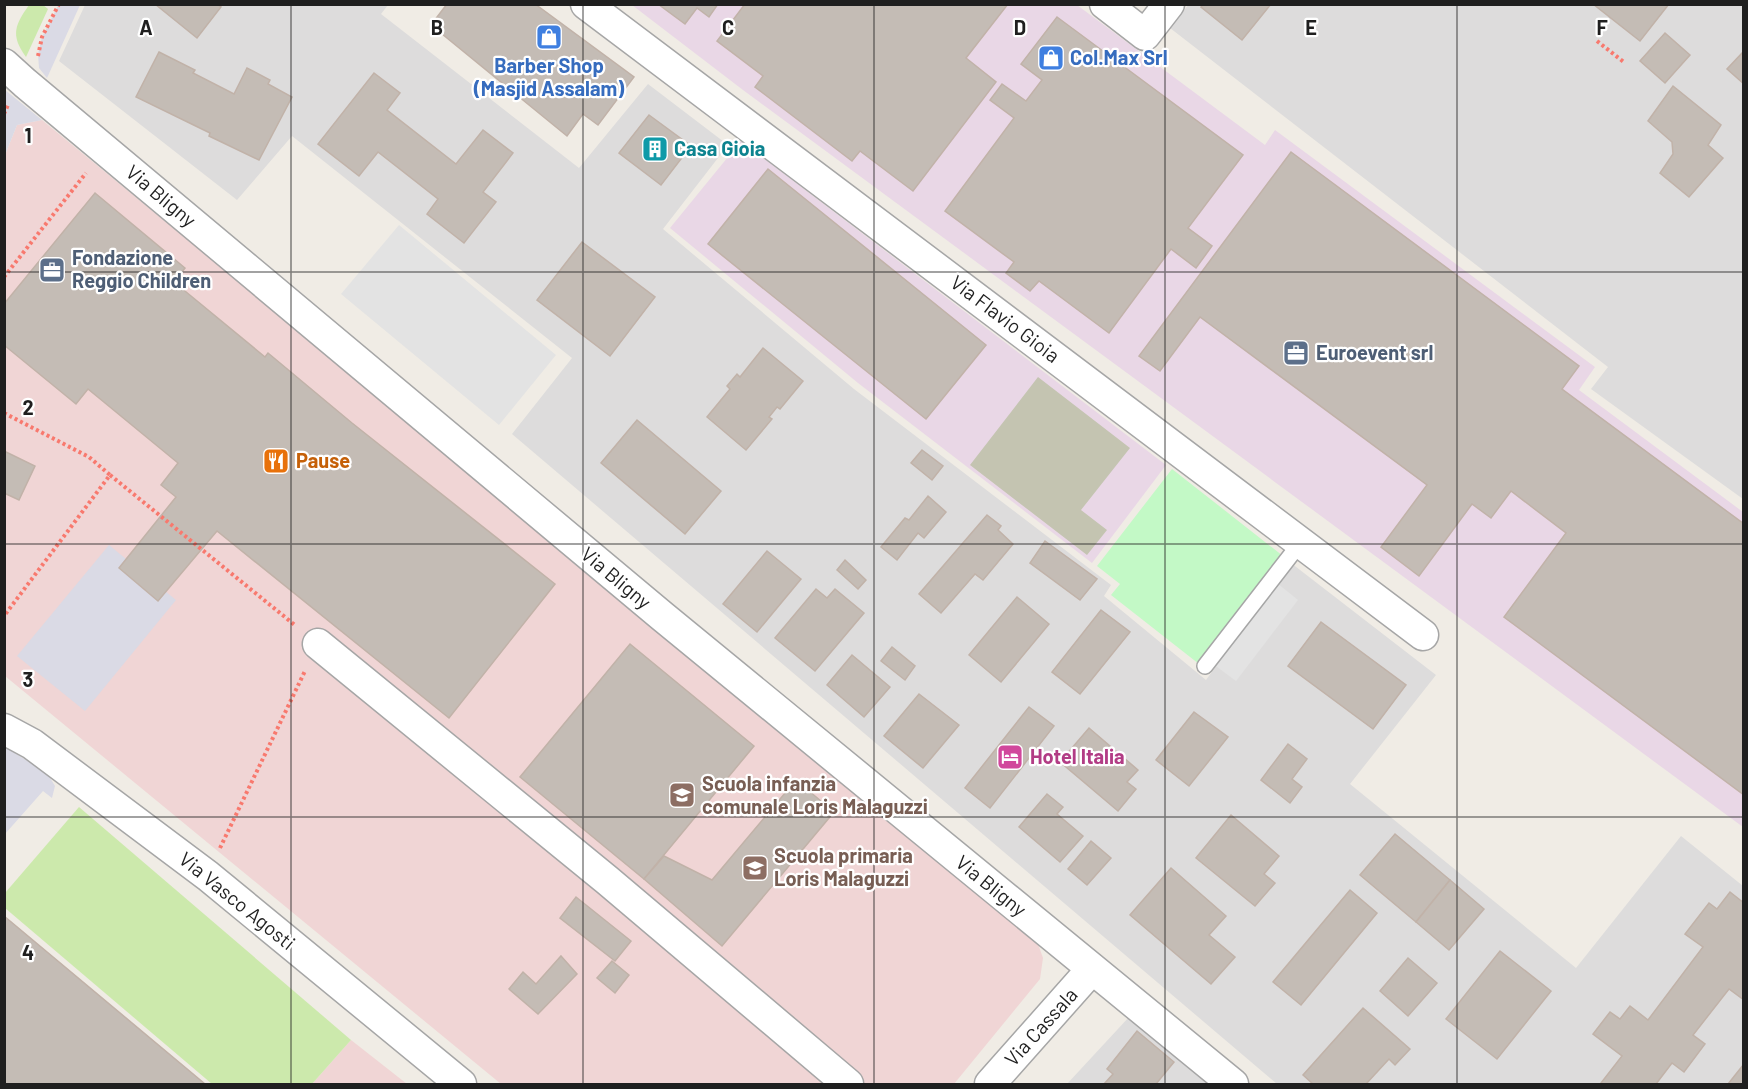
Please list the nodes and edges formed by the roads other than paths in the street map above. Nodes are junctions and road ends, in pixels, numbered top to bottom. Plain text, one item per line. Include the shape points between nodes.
1 (586, 4) edge
2 (1105, 4) edge
3 (1169, 4) edge
4 (4, 64) edge
5 (1301, 542) junction
6 (1423, 635) dead end
7 (318, 644) road end
8 (1205, 666) dead end
9 (7, 731) edge
10 (1092, 969) junction
11 (461, 1084) edge
12 (848, 1084) edge
13 (990, 1084) edge
14 (1233, 1084) edge

1 - 5 street, Via Flavio Gioia
2 - 3 street via 1145,35
4 - 10 street, Via Bligny via 662,616
5 - 6 street, Via Flavio Gioia
5 - 8 lane
7 - 12 street via 608,880
9 - 11 street, Via Vasco Agosti via 32,744 208,876
10 - 13 street, Via Cassala
10 - 14 street, Via Bligny

